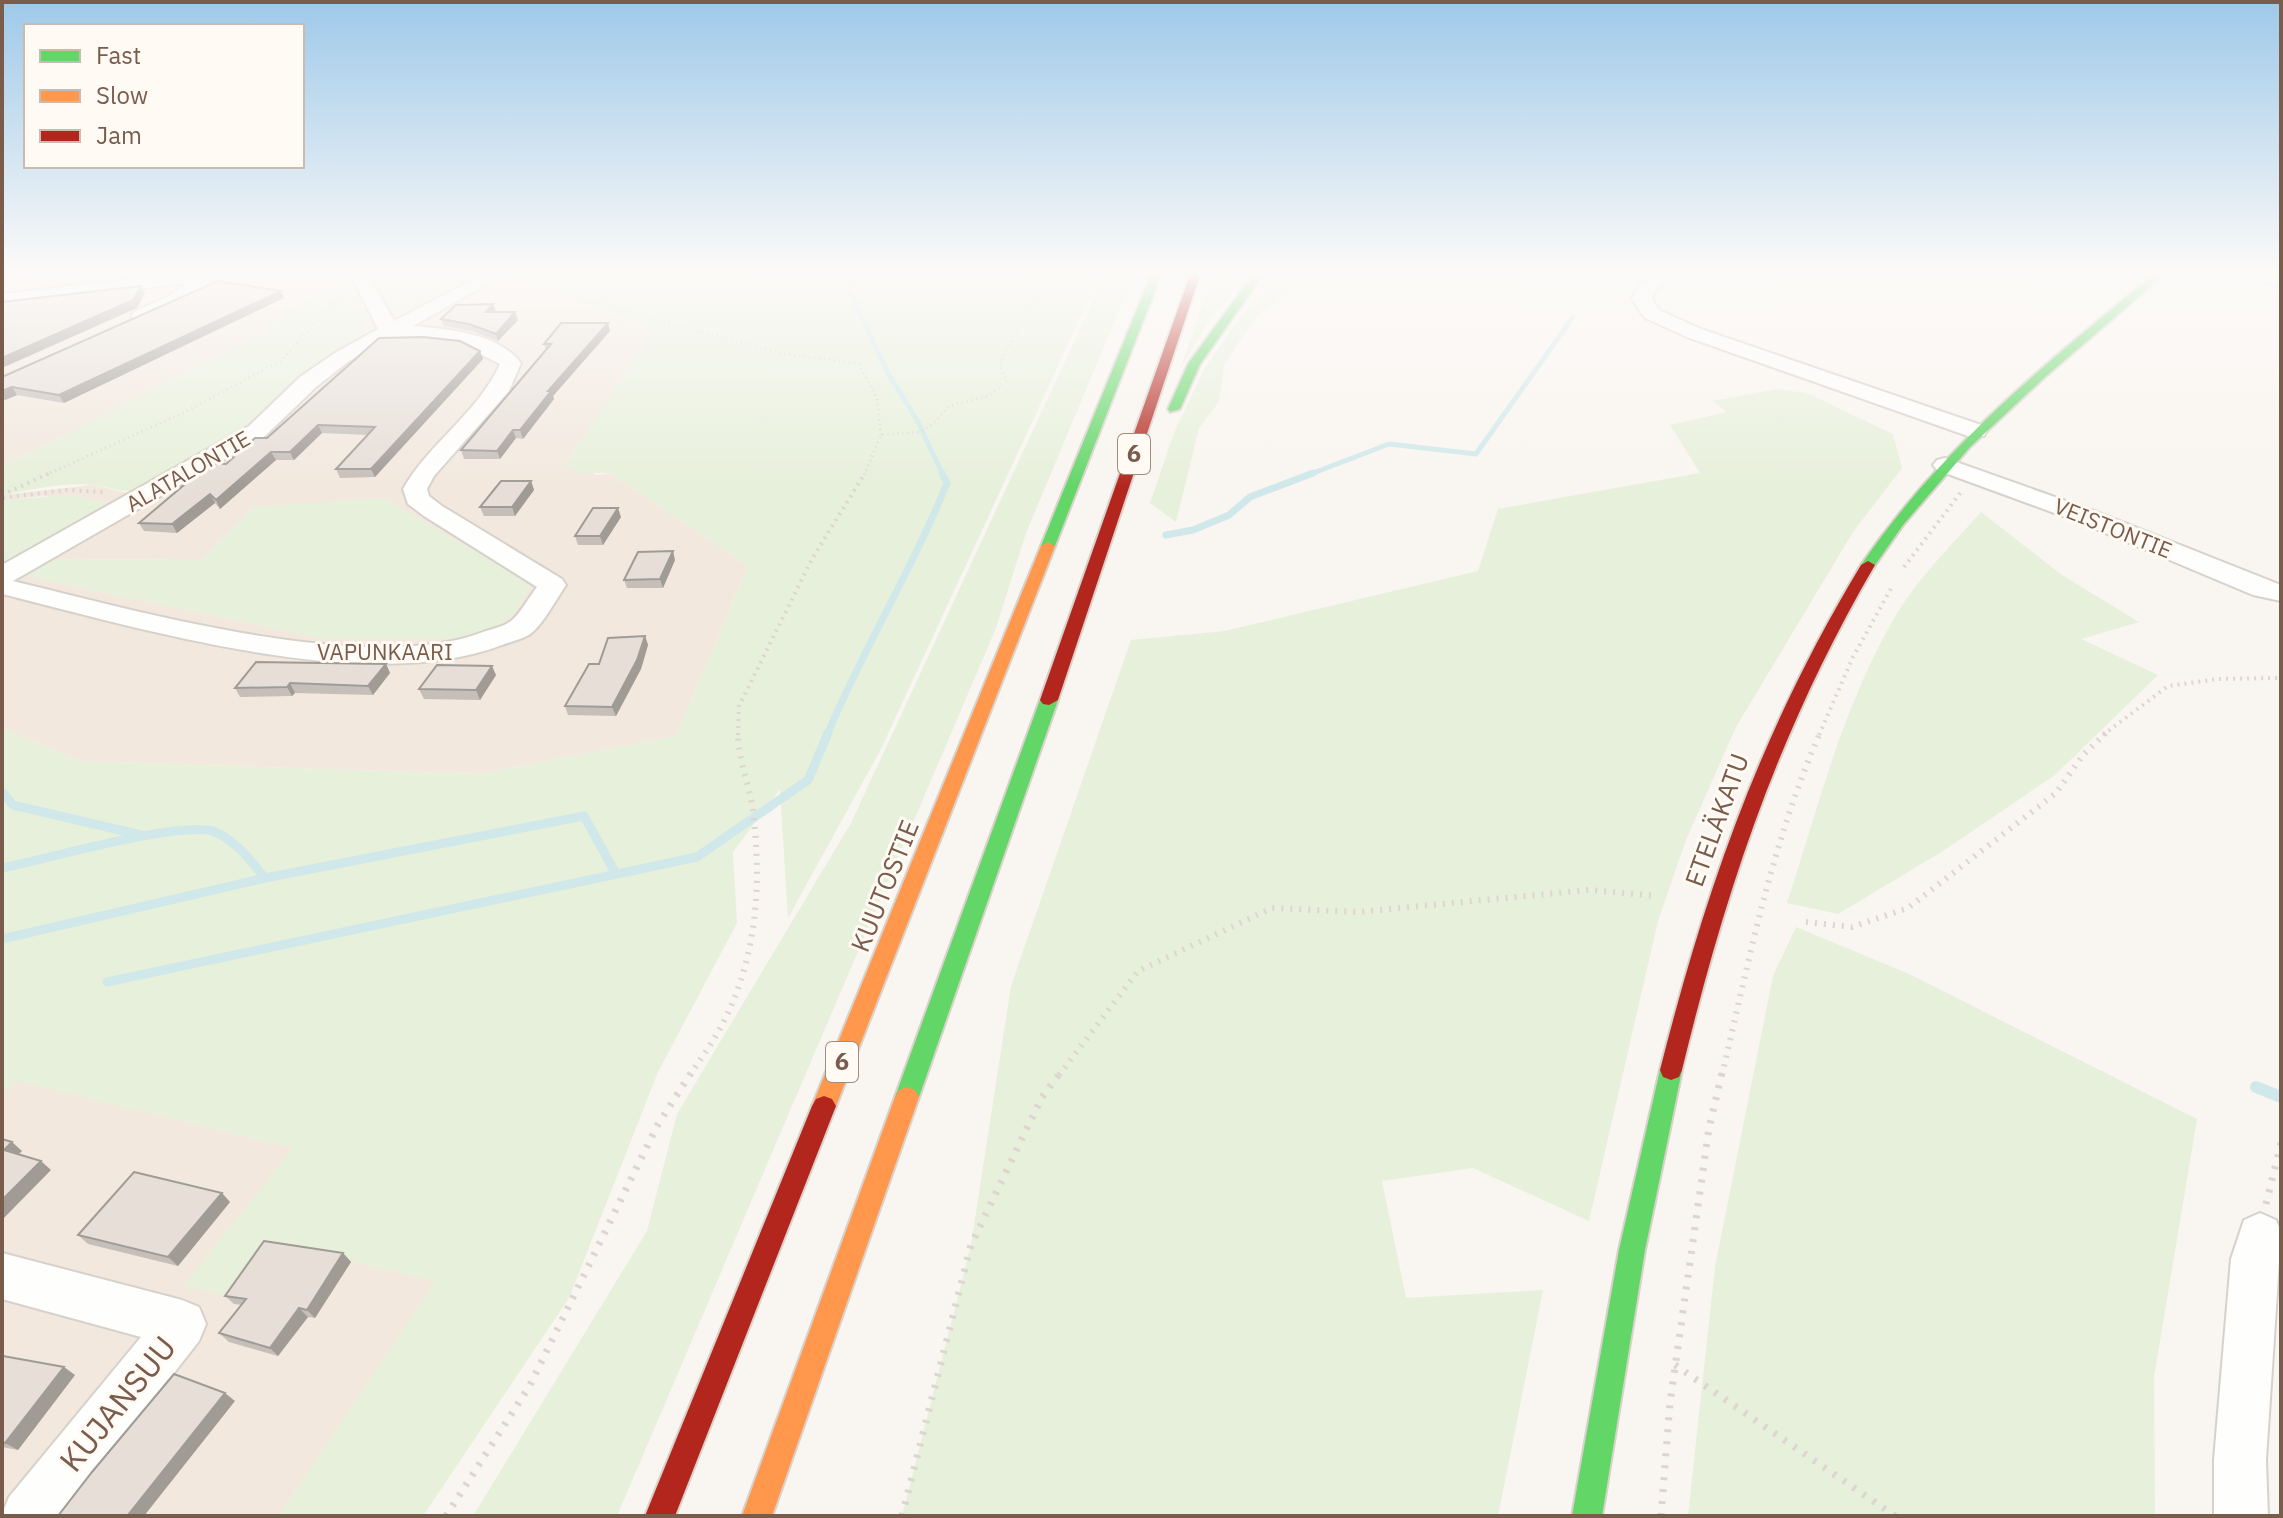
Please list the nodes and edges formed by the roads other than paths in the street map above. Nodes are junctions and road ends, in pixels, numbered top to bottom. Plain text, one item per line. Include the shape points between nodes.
1 (362, 346) edge
2 (479, 346) edge
3 (1126, 346) edge
4 (1171, 346) edge
5 (1207, 346) edge
6 (1731, 346) edge
7 (2076, 346) edge
8 (1168, 421) dead end
9 (1976, 431) junction
10 (1155, 449) dead end
11 (1945, 465) junction
12 (2, 576) edge
13 (2, 586) edge
14 (2281, 593) edge
15 (1072, 634) junction
16 (2265, 1255) edge
17 (2, 1276) edge
18 (28, 1516) edge
19 (660, 1516) edge
20 (757, 1516) edge
21 (1587, 1516) edge
22 (2241, 1516) edge

1 - 12 street, ALATALONTIE via 308,382 257,431
2 - 13 street, VAPUNKAARI via 502,353 511,363 501,386 415,489 417,499 432,512 552,585 546,605 489,646 455,654 282,649
3 - 19 main road, KUUTOSTIE / 6
4 - 15 main road, 6
5 - 8 main road
6 - 9 street
7 - 9 main road, ETELÄKATU
9 - 11 main road, ETELÄKATU
10 - 15 main road
11 - 14 street, VEISTONTIE
11 - 21 main road, ETELÄKATU via 1869,563 1818,645 1765,762 1719,886 1667,1081 1612,1355
15 - 20 main road, 6
16 - 22 street via 2240,1460
17 - 18 street, KUJANSUU via 182,1324

